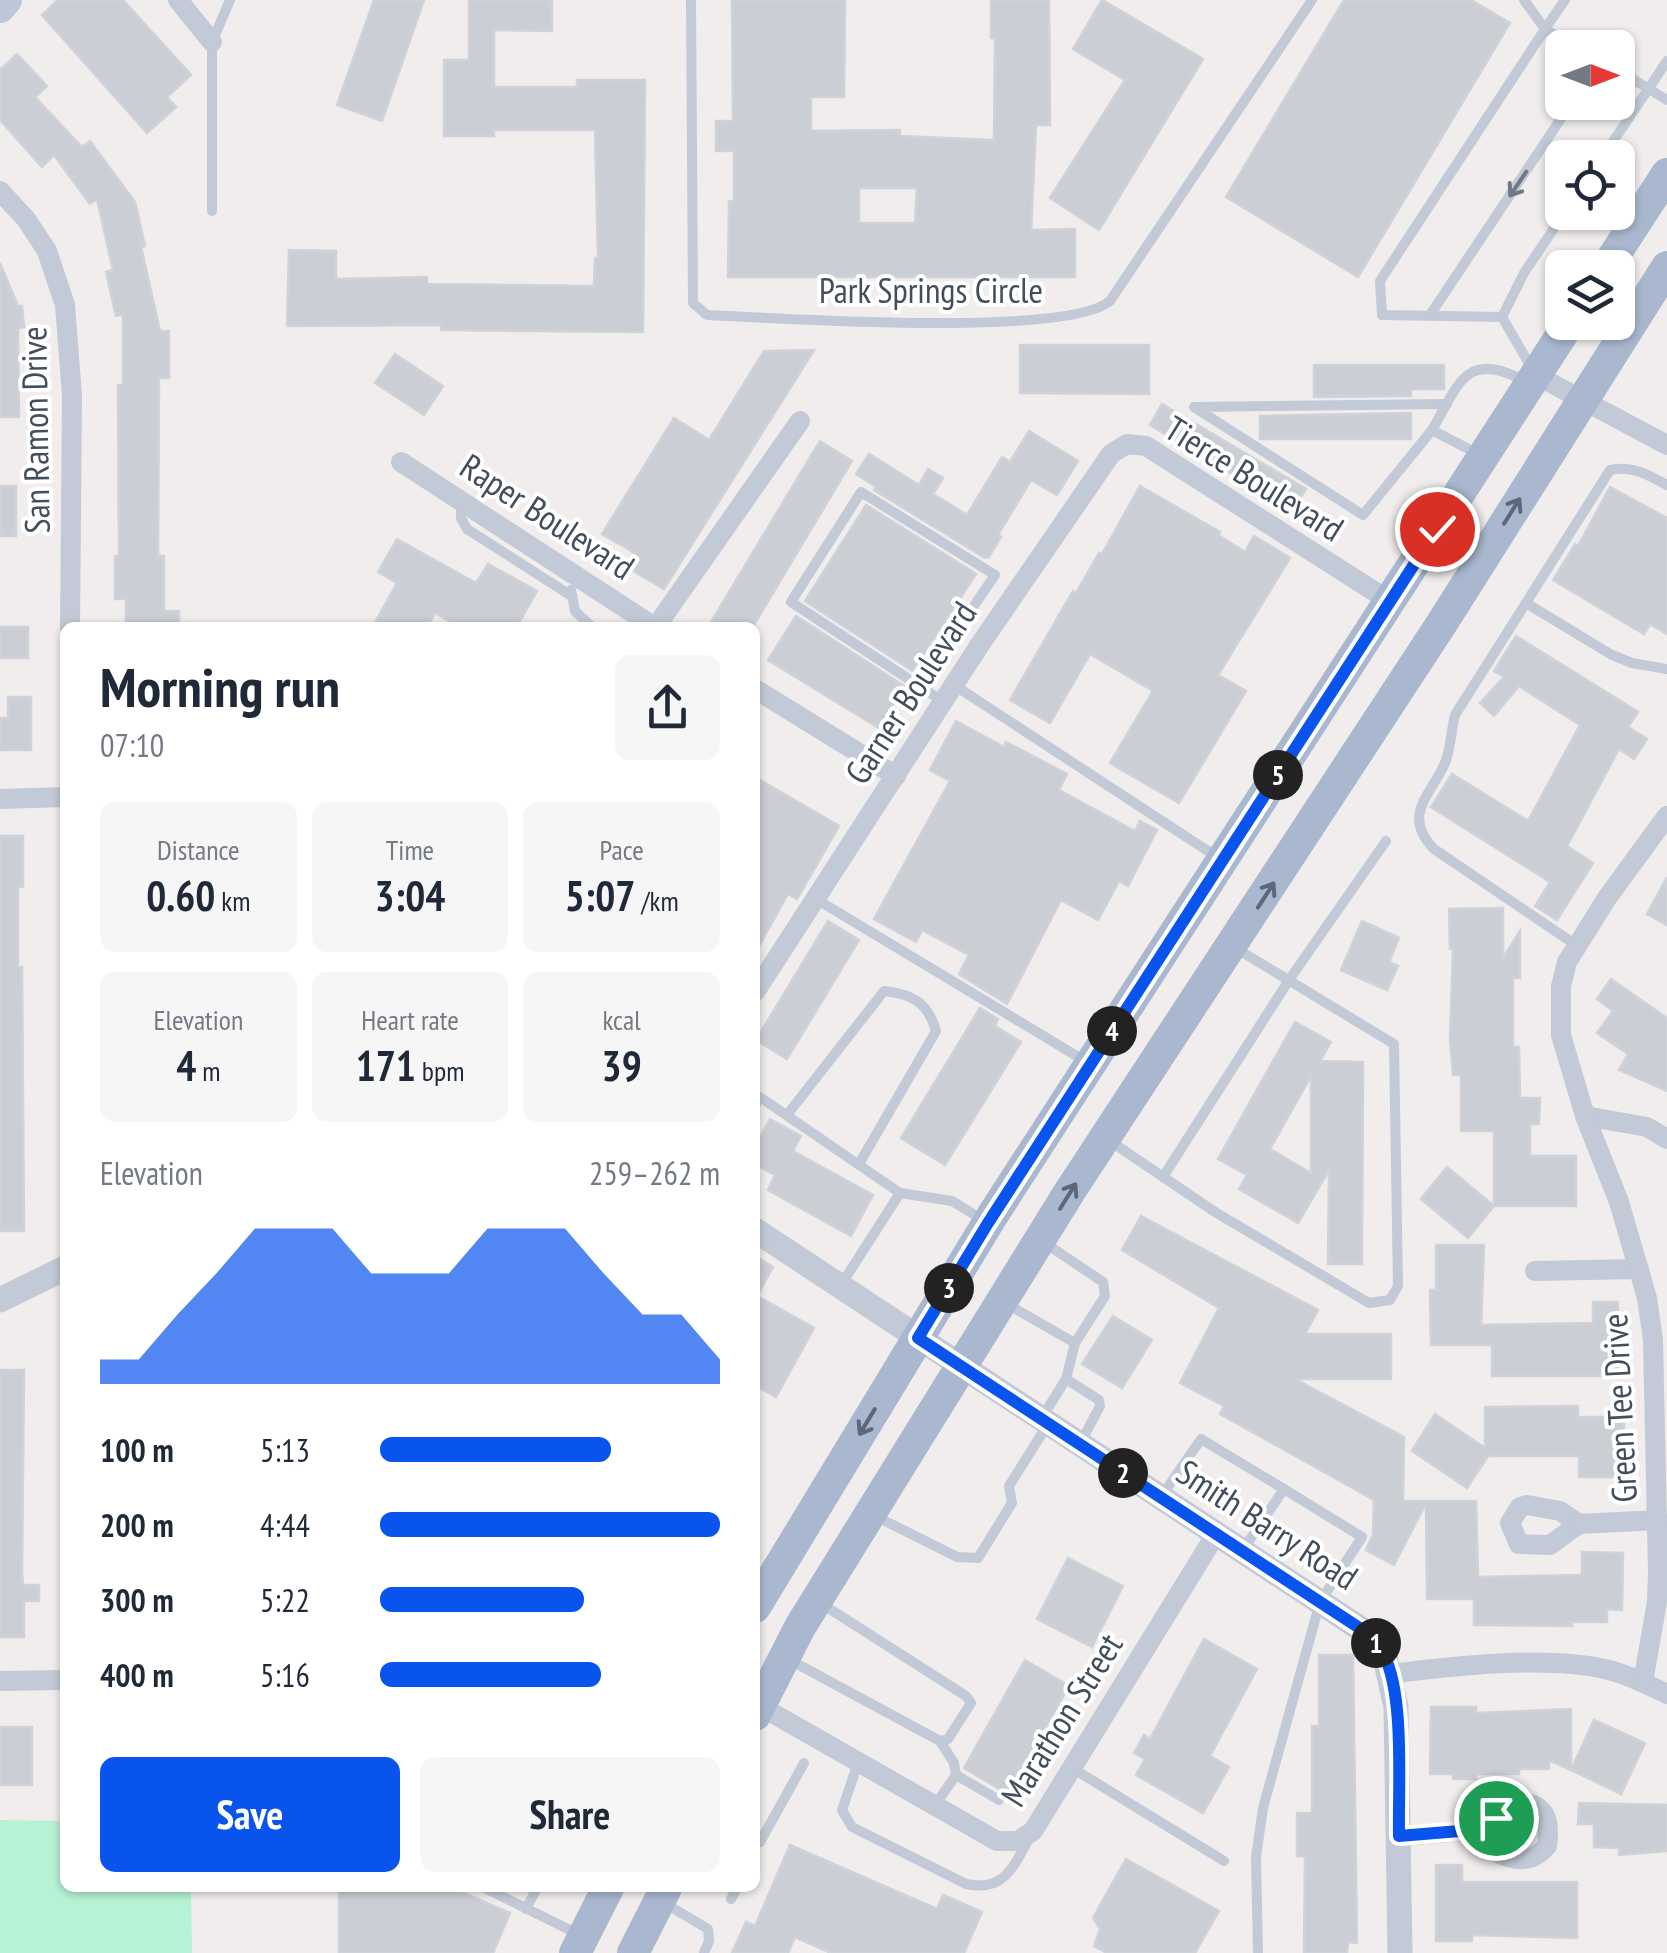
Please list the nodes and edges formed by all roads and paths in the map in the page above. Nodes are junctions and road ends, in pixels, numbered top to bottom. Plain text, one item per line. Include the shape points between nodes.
1 (7, 0) edge
2 (178, 0) edge
3 (230, 0) edge
4 (691, 0) edge
5 (1312, 0) edge
6 (1524, 0) edge
7 (1566, 0) edge
8 (0, 8) edge
9 (1545, 29) junction
10 (212, 42) junction
11 (1667, 62) edge
12 (1635, 80) edge
13 (1649, 88) junction
14 (1667, 100) edge
15 (1560, 120) edge
16 (1614, 140) edge
17 (1667, 174) edge
18 (0, 190) edge
19 (212, 211) dead end
20 (1552, 230) edge
21 (1618, 250) edge
22 (1661, 287) edge
23 (1430, 316) junction
24 (1502, 316) junction
25 (1559, 340) edge
26 (1534, 380) junction
27 (1582, 400) junction
28 (1447, 404) junction
29 (800, 421) dead end
30 (1432, 430) junction
31 (1135, 444) joint
32 (1667, 445) edge
33 (1484, 457) junction
34 (401, 462) dead end
35 (1667, 485) edge
36 (572, 584) junction
37 (1390, 602) junction
38 (1526, 603) junction
39 (70, 622) edge
40 (587, 622) edge
41 (646, 622) edge
42 (659, 622) edge
43 (1667, 669) edge
44 (919, 686) junction
45 (760, 691) edge
46 (949, 693) junction
47 (896, 776) junction
48 (60, 797) edge
49 (0, 798) edge
50 (1667, 816) edge
51 (1386, 841) dead end
52 (1222, 860) junction
53 (816, 899) junction
54 (1232, 946) junction
55 (1577, 946) junction
56 (1289, 980) junction
57 (760, 984) edge
58 (1090, 1065) junction
59 (760, 1096) edge
60 (788, 1114) junction
61 (1586, 1116) junction
62 (1106, 1138) junction
63 (1667, 1139) edge
64 (860, 1164) junction
65 (1164, 1177) junction
66 (900, 1193) junction
67 (988, 1223) junction
68 (760, 1233) edge
69 (1040, 1240) junction
70 (1639, 1269) junction
71 (60, 1270) edge
72 (1535, 1271) dead end
73 (840, 1287) junction
74 (0, 1300) edge
75 (1001, 1300) junction
76 (918, 1338) junction
77 (1660, 1339) edge
78 (1075, 1343) junction
79 (961, 1368) junction
80 (1066, 1379) junction
81 (1045, 1421) junction
82 (1079, 1445) junction
83 (1284, 1489) junction
84 (1160, 1498) junction
85 (870, 1514) junction
86 (1659, 1520) junction
87 (1579, 1524) dead end
88 (1216, 1534) junction
89 (1242, 1552) junction
90 (1662, 1571) edge
91 (760, 1599) edge
92 (816, 1601) junction
93 (1320, 1602) junction
94 (785, 1657) junction
95 (1390, 1674) junction
96 (60, 1680) edge
97 (0, 1681) edge
98 (1642, 1682) junction
99 (1667, 1694) edge
100 (760, 1705) edge
101 (760, 1713) edge
102 (940, 1741) junction
103 (858, 1762) junction
104 (804, 1763) dead end
105 (1072, 1768) junction
106 (956, 1776) junction
107 (999, 1800) dead end
108 (935, 1806) junction
109 (1496, 1828) dead end
110 (1033, 1831) junction
111 (1399, 1836) junction
112 (760, 1840) edge
113 (1224, 1861) dead end
114 (493, 1892) edge
115 (535, 1892) edge
116 (606, 1892) edge
117 (735, 1892) edge
118 (663, 1894) edge
119 (732, 1899) dead end
120 (526, 1909) junction
121 (579, 1945) edge
122 (633, 1953) edge
123 (704, 1953) edge
124 (1258, 1953) edge
125 (1400, 1953) edge

1 - 8 main road
2 - 10 street
3 - 10 lane
4 - 5 lane, Park Springs Circle via 693,303 707,316 887,322 1044,320 1101,309
6 - 9 lane
7 - 9 lane
9 - 23 lane via 1380,281 1382,315
10 - 19 lane
11 - 13 lane
12 - 13 lane
13 - 14 lane
13 - 16 lane
15 -> 23 lane
17 - 21 main road
18 - 39 street, San Ramon Drive via 47,250 65,304 72,396
20 - 24 lane
22 - 27 main road
23 - 24 lane
24 - 26 lane
25 - 26 main road
26 - 27 street
26 - 28 lane via 1477,368
26 - 33 main road
27 - 32 street
54 -> 27 main road
28 - 30 lane
28 - 30 lane via 1194,407 1364,515
29 - 42 street
30 - 33 lane
31 - 37 street, Tierce Boulevard
31 - 46 street, Garner Boulevard via 1111,454
33 - 37 main road
34 - 36 street, Raper Boulevard
35 - 38 lane via 1643,472 1610,470
36 - 40 lane via 575,611
36 - 41 street, Raper Boulevard
37 - 52 main road
38 - 43 lane via 1612,655
38 - 55 lane via 1455,715 1445,762 1420,806 1419,824 1434,849
44 - 44 lane via 791,602 861,492 995,575
44 - 46 lane
45 - 47 street
46 - 47 street, Garner Boulevard
46 - 52 lane
47 - 53 street, Garner Boulevard
48 - 49 street
50 - 55 street, Green Tee Drive
51 - 56 lane
52 - 58 main road
53 - 57 street, Garner Boulevard
53 - 58 lane
54 - 56 lane
54 - 62 main road
55 - 61 street, Green Tee Drive via 1561,986 1561,1034
56 - 65 lane
56 - 65 lane via 1394,1044 1398,1286 1390,1300 1369,1303
58 - 67 main road
59 - 60 lane
60 - 64 lane
60 - 64 lane via 884,991 907,994 930,1010 936,1032
61 - 63 street via 1646,1127
61 - 70 street, Green Tee Drive
62 - 65 lane
69 -> 62 main road
64 - 66 lane
66 - 67 lane via 952,1201
66 - 73 lane
67 - 76 main road
68 - 73 street, Smith Barry Road
69 - 75 main road
69 - 78 lane via 1103,1282 1105,1296
70 - 72 street
70 - 77 street, Green Tee Drive
71 - 74 street
73 - 76 street, Smith Barry Road
75 - 78 lane
75 - 79 main road
76 - 79 street, Smith Barry Road
76 -> 91 main road
77 - 86 street, Green Tee Drive
78 - 80 lane
79 - 81 street, Smith Barry Road
79 - 85 main road
80 - 81 lane
80 - 82 lane via 1099,1400
81 - 82 street, Smith Barry Road
81 - 85 lane via 1009,1486 1012,1503 978,1558 957,1558
82 - 84 street, Smith Barry Road
83 - 84 lane via 1201,1439
83 - 89 lane
83 - 93 lane via 1362,1537
84 - 88 street, Smith Barry Road
85 - 92 main road
86 - 87 street
86 - 90 street, Green Tee Drive
88 - 89 street, Smith Barry Road
88 - 105 street, Marathon Street
89 - 93 street, Smith Barry Road
90 - 98 street, Green Tee Drive
92 - 94 main road
92 - 102 lane via 966,1696 970,1703 948,1740
93 - 95 street, Smith Barry Road via 1376,1643
93 - 124 lane via 1263,1808 1256,1858
94 - 100 main road
94 - 102 lane
95 - 98 street via 1508,1664 1579,1666
95 - 111 street, Smith Barry Road
96 - 97 street
98 - 99 street
101 - 103 street, Marathon Street
102 - 106 lane
103 - 108 street, Marathon Street
103 - 110 lane via 842,1810 852,1828 966,1884 983,1888 1008,1874
104 - 112 lane
105 - 110 street, Marathon Street
105 - 113 lane
106 - 107 lane
106 - 108 lane
108 - 110 street, Marathon Street via 996,1840 1018,1840
109 - 111 street
111 - 125 street, Smith Barry Road
114 - 120 lane
115 - 120 lane
116 - 121 main road
117 - 119 lane
118 - 122 main road
118 - 123 lane via 708,1929
120 - 121 lane

